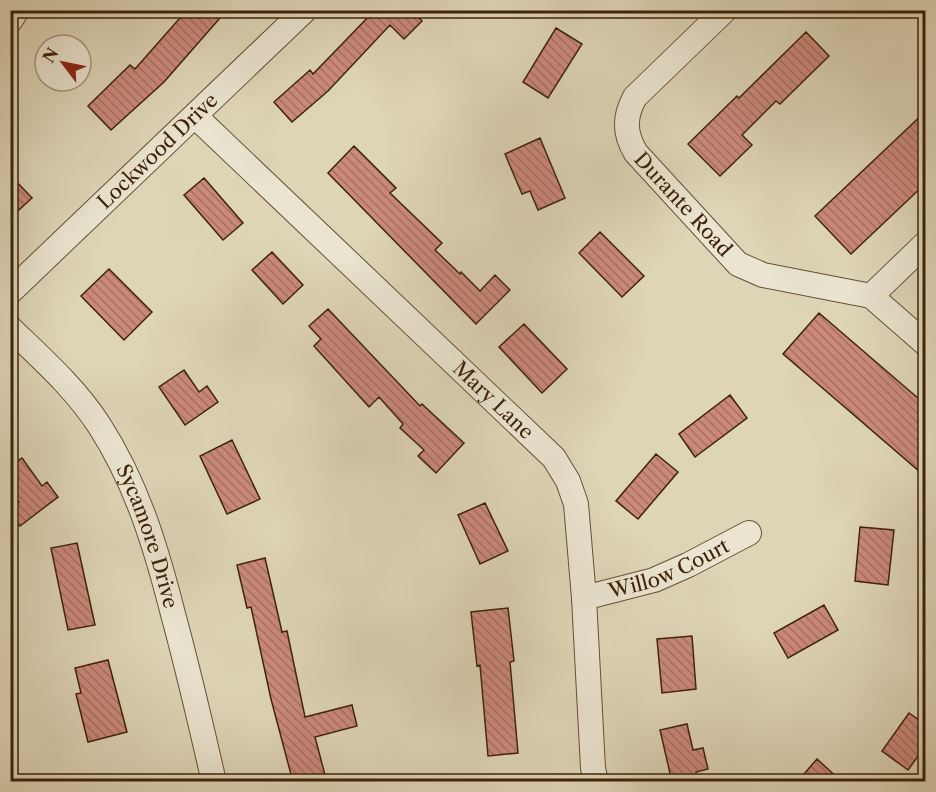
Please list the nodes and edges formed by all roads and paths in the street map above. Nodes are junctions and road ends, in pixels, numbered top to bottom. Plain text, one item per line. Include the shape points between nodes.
1 (17, 10) edge
2 (305, 10) edge
3 (724, 10) edge
4 (10, 21) edge
5 (195, 116) junction
6 (926, 243) edge
7 (10, 292) edge
8 (871, 296) junction
9 (10, 328) edge
10 (926, 344) edge
11 (749, 533) dead end
12 (584, 598) junction
13 (214, 782) edge
14 (596, 782) edge

1 - 4 street
2 - 5 street, Lockwood Drive
3 - 8 street, Durante Road via 634,97 625,125 629,141 738,264 763,275
5 - 7 street, Lockwood Drive
5 - 12 street, Mary Lane via 554,458 576,504
6 - 8 street
8 - 10 street
9 - 13 street, Sycamore Drive via 66,383 98,423 139,500 157,552
11 - 12 street, Willow Court via 654,580
12 - 14 street, Mary Lane

